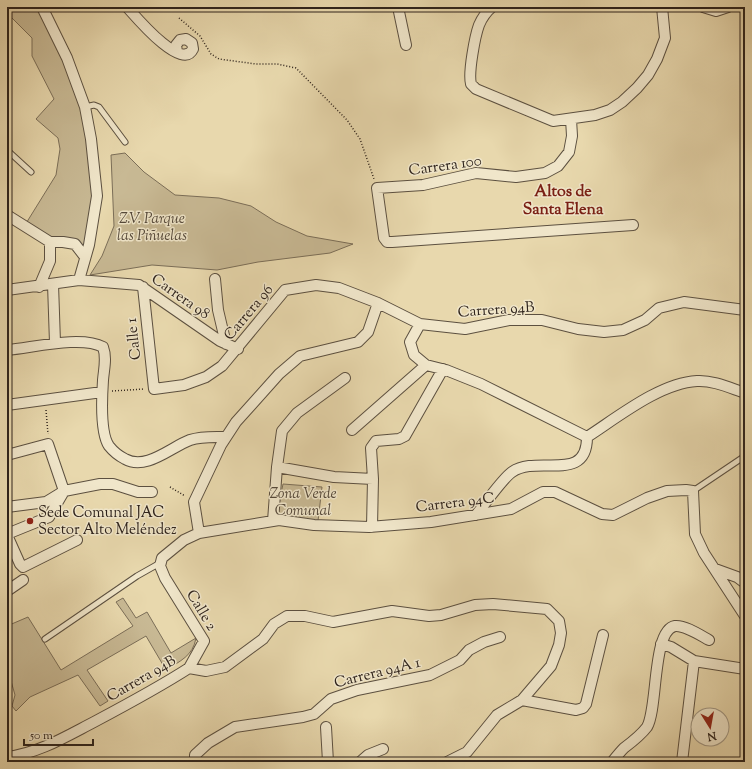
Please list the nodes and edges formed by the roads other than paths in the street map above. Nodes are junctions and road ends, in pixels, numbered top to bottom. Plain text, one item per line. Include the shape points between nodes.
1 (42, 7) edge
2 (127, 7) edge
3 (398, 7) edge
4 (492, 7) edge
5 (662, 7) edge
6 (703, 7) edge
7 (728, 7) edge
8 (406, 45) dead end
9 (177, 52) dead end
10 (85, 107) junction
11 (571, 119) junction
12 (125, 142) dead end
13 (7, 150) edge
14 (31, 172) dead end
15 (7, 215) edge
16 (633, 225) dead end
17 (90, 239) junction
18 (50, 242) junction
19 (75, 244) junction
20 (85, 257) junction
21 (215, 279) dead end
22 (79, 280) junction
23 (53, 284) junction
24 (39, 287) junction
25 (143, 287) junction
26 (7, 290) edge
27 (378, 303) junction
28 (745, 310) edge
29 (420, 324) junction
30 (56, 343) junction
31 (226, 344) junction
32 (238, 349) junction
33 (7, 350) edge
34 (426, 365) junction
35 (443, 369) junction
36 (345, 378) dead end
37 (154, 389) joint
38 (102, 392) junction
39 (745, 393) edge
40 (7, 405) edge
41 (352, 430) dead end
42 (226, 437) junction
43 (587, 437) junction
44 (7, 455) edge
45 (745, 456) edge
46 (277, 466) junction
47 (373, 479) junction
48 (64, 491) junction
49 (693, 491) junction
50 (152, 492) dead end
51 (7, 506) edge
52 (476, 515) junction
53 (273, 521) junction
54 (372, 527) junction
55 (199, 533) junction
56 (7, 535) edge
57 (77, 540) dead end
58 (161, 564) junction
59 (715, 569) junction
60 (23, 580) dead end
61 (745, 583) edge
62 (7, 591) edge
63 (745, 616) edge
64 (603, 635) dead end
65 (500, 637) dead end
66 (45, 639) dead end
67 (709, 640) dead end
68 (661, 644) junction
69 (694, 661) junction
70 (189, 668) junction
71 (745, 669) edge
72 (522, 700) junction
73 (326, 726) dead end
74 (383, 749) dead end
75 (7, 758) edge
76 (195, 759) edge
77 (328, 762) edge
78 (360, 762) edge
79 (447, 762) edge
80 (612, 762) edge
81 (682, 762) edge

1 - 10 street via 67,58
2 - 9 street via 154,37
3 - 8 street
4 - 11 street via 482,19 477,32 471,84 476,89 549,120
5 - 11 street via 665,25 663,45 643,81 610,110
6 - 7 street via 716,11
10 - 12 lane via 99,107
10 - 17 street via 97,196
11 - 16 street, Carrera 100 via 572,136 569,152 558,166 545,173 516,177 476,173 426,185 377,188 385,240 389,242
13 - 14 lane
15 - 18 street
17 - 19 street
17 - 20 street
18 - 19 street
18 - 24 street via 50,261
19 - 20 street
20 - 22 street
21 - 31 street via 218,310
22 - 23 street, Carrera 98
22 - 25 street, Carrera 98
23 - 24 street, Carrera 98
23 - 30 street
24 - 26 street, Carrera 98
25 - 31 street, Carrera 98
25 - 37 street, Calle 1
27 - 29 street, Carrera 96
27 - 32 street, Carrera 96 via 339,288 316,285 285,290
27 - 42 street via 368,332 358,342 300,356 279,374 236,422
28 - 29 street, Carrera 94B via 674,303 659,308 645,320 623,330 604,332 542,320 509,320 465,329
29 - 34 street via 410,342 414,355
30 - 33 street
30 - 38 street via 97,343 103,347 106,355
31 - 32 street, Carrera 98
32 - 37 street, Carrera 96 via 222,366 206,377 184,385
34 - 35 street
34 - 41 street
35 - 43 street via 481,384
35 - 47 street via 405,436 376,441 373,444
36 - 46 street via 297,413 282,431
38 - 40 street
38 - 42 street via 104,433 108,445 130,462 142,462 190,440 210,436
39 - 43 street via 698,381 676,385 656,393
42 - 55 street via 194,502
43 - 52 street via 587,449 582,459 574,464 525,468 512,472
44 - 48 street via 48,444
45 - 49 lane
46 - 47 street via 334,477
46 - 53 street
47 - 54 street
48 - 50 street via 113,484 138,492
48 - 51 street via 46,502
48 - 56 street via 49,517
49 - 52 street, Carrera 94C via 667,491 613,515 602,514 555,492 542,492 511,510
49 - 59 street via 695,534 704,554
52 - 54 street, Carrera 94C
53 - 54 street, Carrera 94C
53 - 55 street, Carrera 94C
55 - 58 street, Carrera 94C via 184,540 162,558
56 - 57 street via 23,567
58 - 66 lane via 137,576
58 - 70 street, Calle 2 via 165,578 204,641
59 - 61 street via 738,577
59 - 63 street
60 - 62 street
64 - 72 street via 583,708 576,710
65 - 76 street, Carrera 94A 1 via 469,650 460,660 430,675 356,690 330,699 314,714 303,717 235,727 208,743
67 - 68 street via 676,626 670,628
68 - 69 street
68 - 80 street via 652,712 647,727
69 - 71 street
69 - 81 street
70 - 72 street, Carrera 94B via 206,671 225,667 263,639 274,624 287,616 305,616 333,622 392,611 429,616 475,605 547,609 559,621 559,645 551,666
70 - 75 street, Carrera 94B via 160,688 47,747 26,755
72 - 79 street via 497,715 467,752
73 - 77 street
74 - 78 street via 368,755

